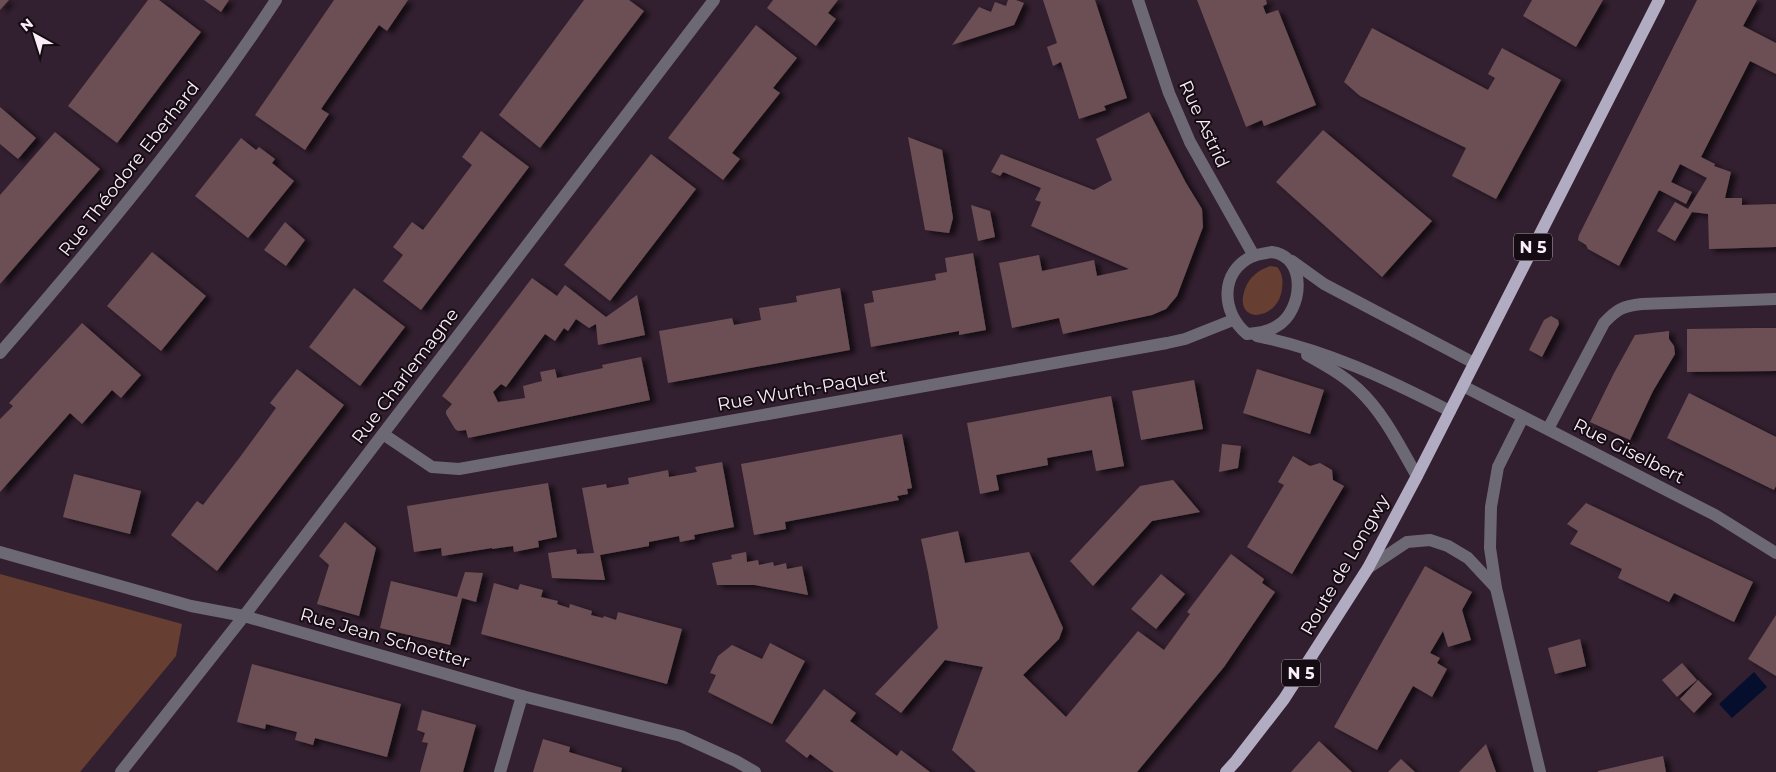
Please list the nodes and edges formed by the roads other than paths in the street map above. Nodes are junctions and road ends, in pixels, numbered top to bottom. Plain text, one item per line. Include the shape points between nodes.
1 (276, 0) edge
2 (714, 0) edge
3 (1138, 0) edge
4 (1659, 0) edge
5 (1282, 254) junction
6 (1254, 256) junction
7 (1776, 299) edge
8 (1233, 320) junction
9 (1247, 334) junction
10 (1287, 344) junction
11 (0, 353) edge
12 (1474, 363) junction
13 (1463, 386) junction
14 (1450, 411) junction
15 (1523, 417) junction
16 (1548, 429) junction
17 (383, 434) junction
18 (1417, 476) junction
19 (0, 552) edge
20 (1776, 553) edge
21 (1368, 568) junction
22 (1496, 588) junction
23 (244, 616) junction
24 (522, 696) junction
25 (121, 772) edge
26 (500, 772) edge
27 (755, 772) edge
28 (1226, 772) edge
29 (1540, 772) edge

1 - 11 street, Rue Théodore Eberhard via 236,61 134,195
2 - 17 street, Rue Charlemagne
3 - 6 street, Rue Astrid via 1190,142
4 - 12 main road, N 5
5 - 6 street via 1272,252
5 - 9 street via 1298,278 1294,310 1270,330
5 - 12 street via 1324,284
6 - 8 street via 1238,267 1229,284 1227,302
7 - 16 street via 1642,304 1625,306 1614,312 1604,323
8 - 9 street
8 - 17 street, Rue Wurth-Paquet via 1167,343 459,469 432,467
9 - 10 street
10 - 14 street via 1368,370
10 - 18 street via 1327,366 1359,390 1389,427
12 - 13 main road, Route de Longwy / N 5
13 - 14 main road, Route de Longwy / N 5
13 - 15 street, Rue Giselbert
14 - 18 main road, Route de Longwy / N 5
15 - 16 street, Rue Giselbert
15 - 22 street via 1498,467 1491,507 1490,548
16 - 20 street, Rue Giselbert via 1715,515
17 - 23 street, Rue Charlemagne
18 - 21 main road, Route de Longwy / N 5
19 - 23 street, Rue Jean Schoetter via 191,606
21 - 22 street via 1407,542 1430,540 1468,558
21 - 28 main road, Route de Longwy / N 5 via 1284,699
22 - 29 street
23 - 24 street, Rue Jean Schoetter
23 - 25 street, Rue Charlemagne
24 - 26 street
24 - 27 street, Rue Jean Schoetter via 682,736

